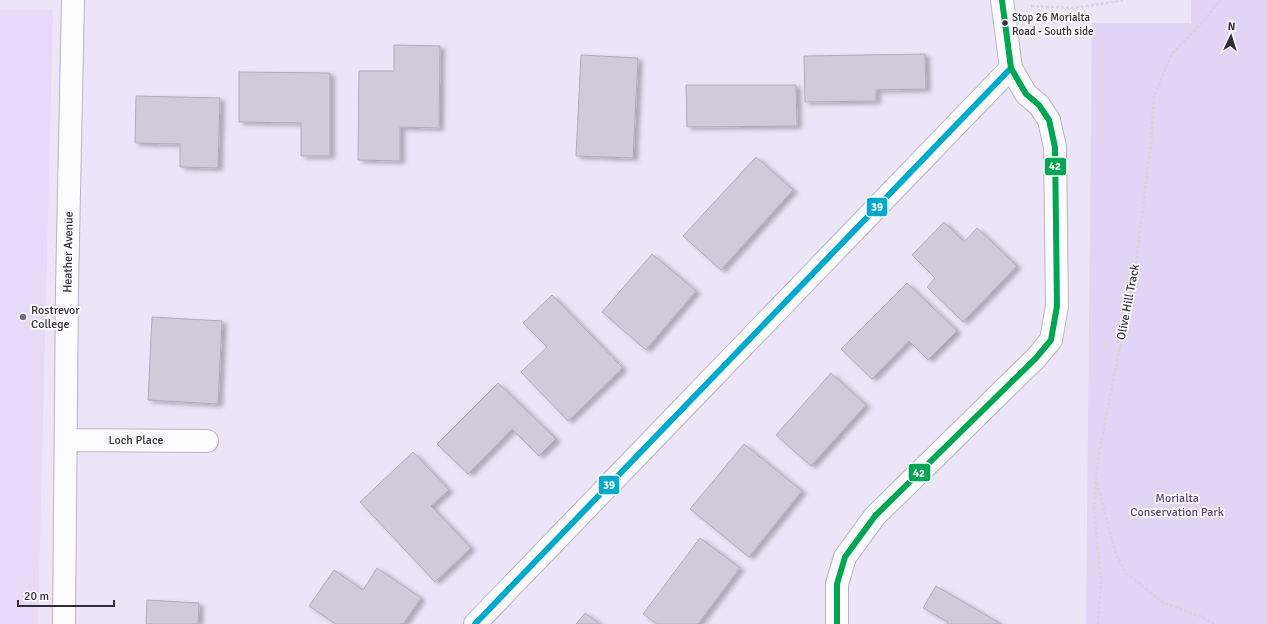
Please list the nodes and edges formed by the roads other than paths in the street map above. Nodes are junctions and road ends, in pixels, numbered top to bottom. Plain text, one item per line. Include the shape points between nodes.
1 (73, 0) edge
2 (1002, 2) edge
3 (1011, 68) junction
4 (66, 440) junction
5 (207, 441) dead end
6 (64, 624) edge
7 (475, 624) edge
8 (837, 624) edge

1 - 4 street, Heather Avenue
2 - 3 street
3 - 7 street
3 - 8 street via 1026,94 1039,105 1049,120 1055,146 1057,306 1051,340 1036,358 875,516 845,556 837,584
4 - 5 street, Loch Place
4 - 6 street, Heather Avenue

